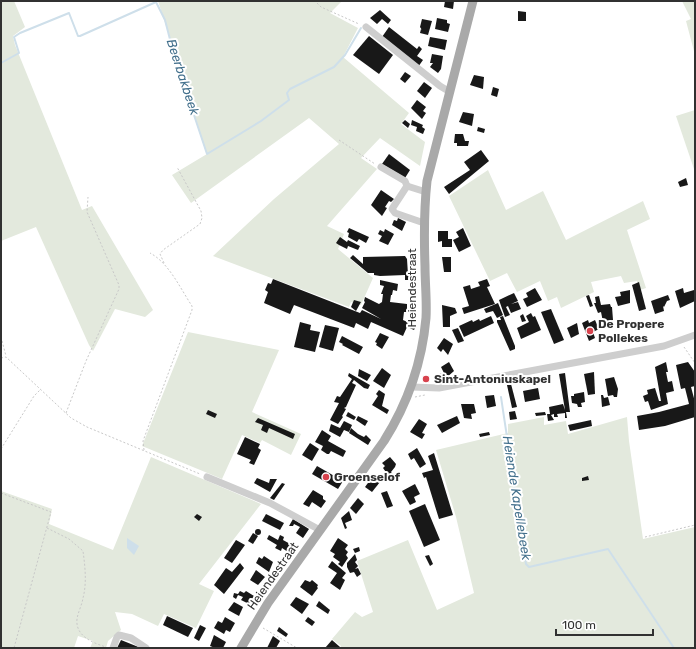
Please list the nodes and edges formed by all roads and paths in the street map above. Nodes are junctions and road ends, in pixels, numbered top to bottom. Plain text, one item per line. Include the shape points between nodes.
1 (473, 1) edge
2 (317, 3) dead end
3 (366, 27) joint
4 (450, 92) junction
5 (339, 140) dead end
6 (177, 166) dead end
7 (381, 167) joint
8 (407, 186) junction
9 (426, 192) junction
10 (88, 197) dead end
11 (424, 223) junction
12 (150, 253) dead end
13 (164, 264) junction
14 (695, 335) edge
15 (1, 337) edge
16 (681, 341) junction
17 (6, 357) junction
18 (1, 358) edge
19 (695, 363) edge
20 (412, 387) junction
21 (41, 389) junction
22 (66, 413) junction
23 (1, 448) edge
24 (144, 450) junction
25 (207, 477) joint
26 (1, 493) edge
27 (695, 525) edge
28 (47, 528) junction
29 (320, 530) junction
30 (645, 537) dead end
31 (254, 623) junction
32 (14, 648) edge
33 (109, 648) edge
34 (113, 648) edge
35 (146, 648) edge
36 (241, 648) edge
37 (297, 648) edge

1 - 4 main road, Heiendestraat
2 - 3 path
3 - 4 street
4 - 9 main road, Heiendestraat via 431,161
5 - 7 path
6 - 13 path via 202,218 200,224 160,254
7 - 8 street via 405,181
8 - 9 street
8 - 11 street via 392,209 395,213
9 - 11 main road, Heiendestraat
10 - 22 path via 87,212 119,289 86,361
11 - 20 main road, Heiendestraat via 426,316 423,346
12 - 13 path
13 - 24 path via 192,306 192,310 145,434
14 - 16 street
15 - 17 path
16 - 19 path
16 - 20 street via 440,388
17 - 18 path
17 - 21 path
20 - 29 main road, Heiendestraat via 384,441
21 - 22 path
21 - 23 path
22 - 24 path via 87,427
24 - 25 path
25 - 29 street via 270,503
26 - 28 path via 51,512
27 - 30 path
28 - 32 path
28 - 33 path via 69,539 83,551 86,580 77,620 78,628 88,640
29 - 31 main road, Heiendestraat
31 - 36 main road, Heiendestraat
31 - 37 path
34 - 35 street via 119,635 131,638

